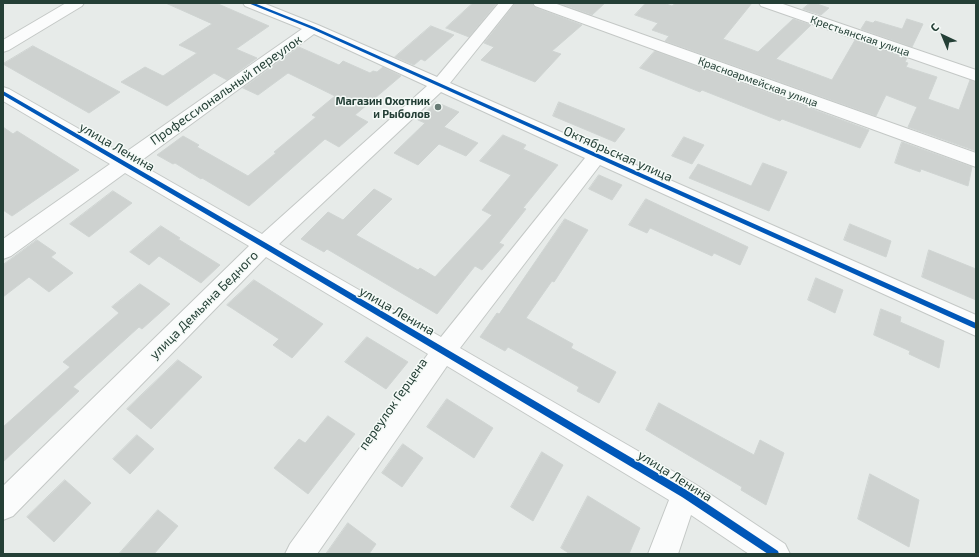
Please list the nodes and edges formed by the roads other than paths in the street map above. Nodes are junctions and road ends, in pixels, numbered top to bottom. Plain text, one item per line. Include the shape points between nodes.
1 (77, 3) edge
2 (250, 3) edge
3 (507, 3) edge
4 (540, 3) edge
5 (766, 3) edge
6 (313, 28) junction
7 (3, 47) edge
8 (976, 76) edge
9 (439, 85) junction
10 (3, 93) edge
11 (596, 156) junction
12 (976, 160) edge
13 (122, 163) junction
14 (264, 245) junction
15 (3, 250) edge
16 (976, 326) edge
17 (444, 351) junction
18 (685, 494) junction
19 (3, 506) edge
20 (300, 554) edge
21 (663, 554) edge
22 (775, 554) edge

1 - 7 street
2 - 6 street, Октябрьская улица
3 - 9 street, улица Демьяна Бедного
4 - 12 street, Красноармейская улица
5 - 8 street, Крестьянская улица
6 - 9 street, Октябрьская улица
6 - 13 street, Профессиональный переулок
9 - 11 street, Октябрьская улица
9 - 14 street, улица Демьяна Бедного
10 - 13 street, улица Ленина
11 - 16 street, Октябрьская улица
11 - 17 street, переулок Герцена
13 - 14 street, улица Ленина
13 - 15 street, Профессиональный переулок
14 - 17 street, улица Ленина
14 - 19 street, улица Демьяна Бедного
17 - 18 street, улица Ленина
17 - 20 street, переулок Герцена
18 - 21 street
18 - 22 street, улица Ленина

